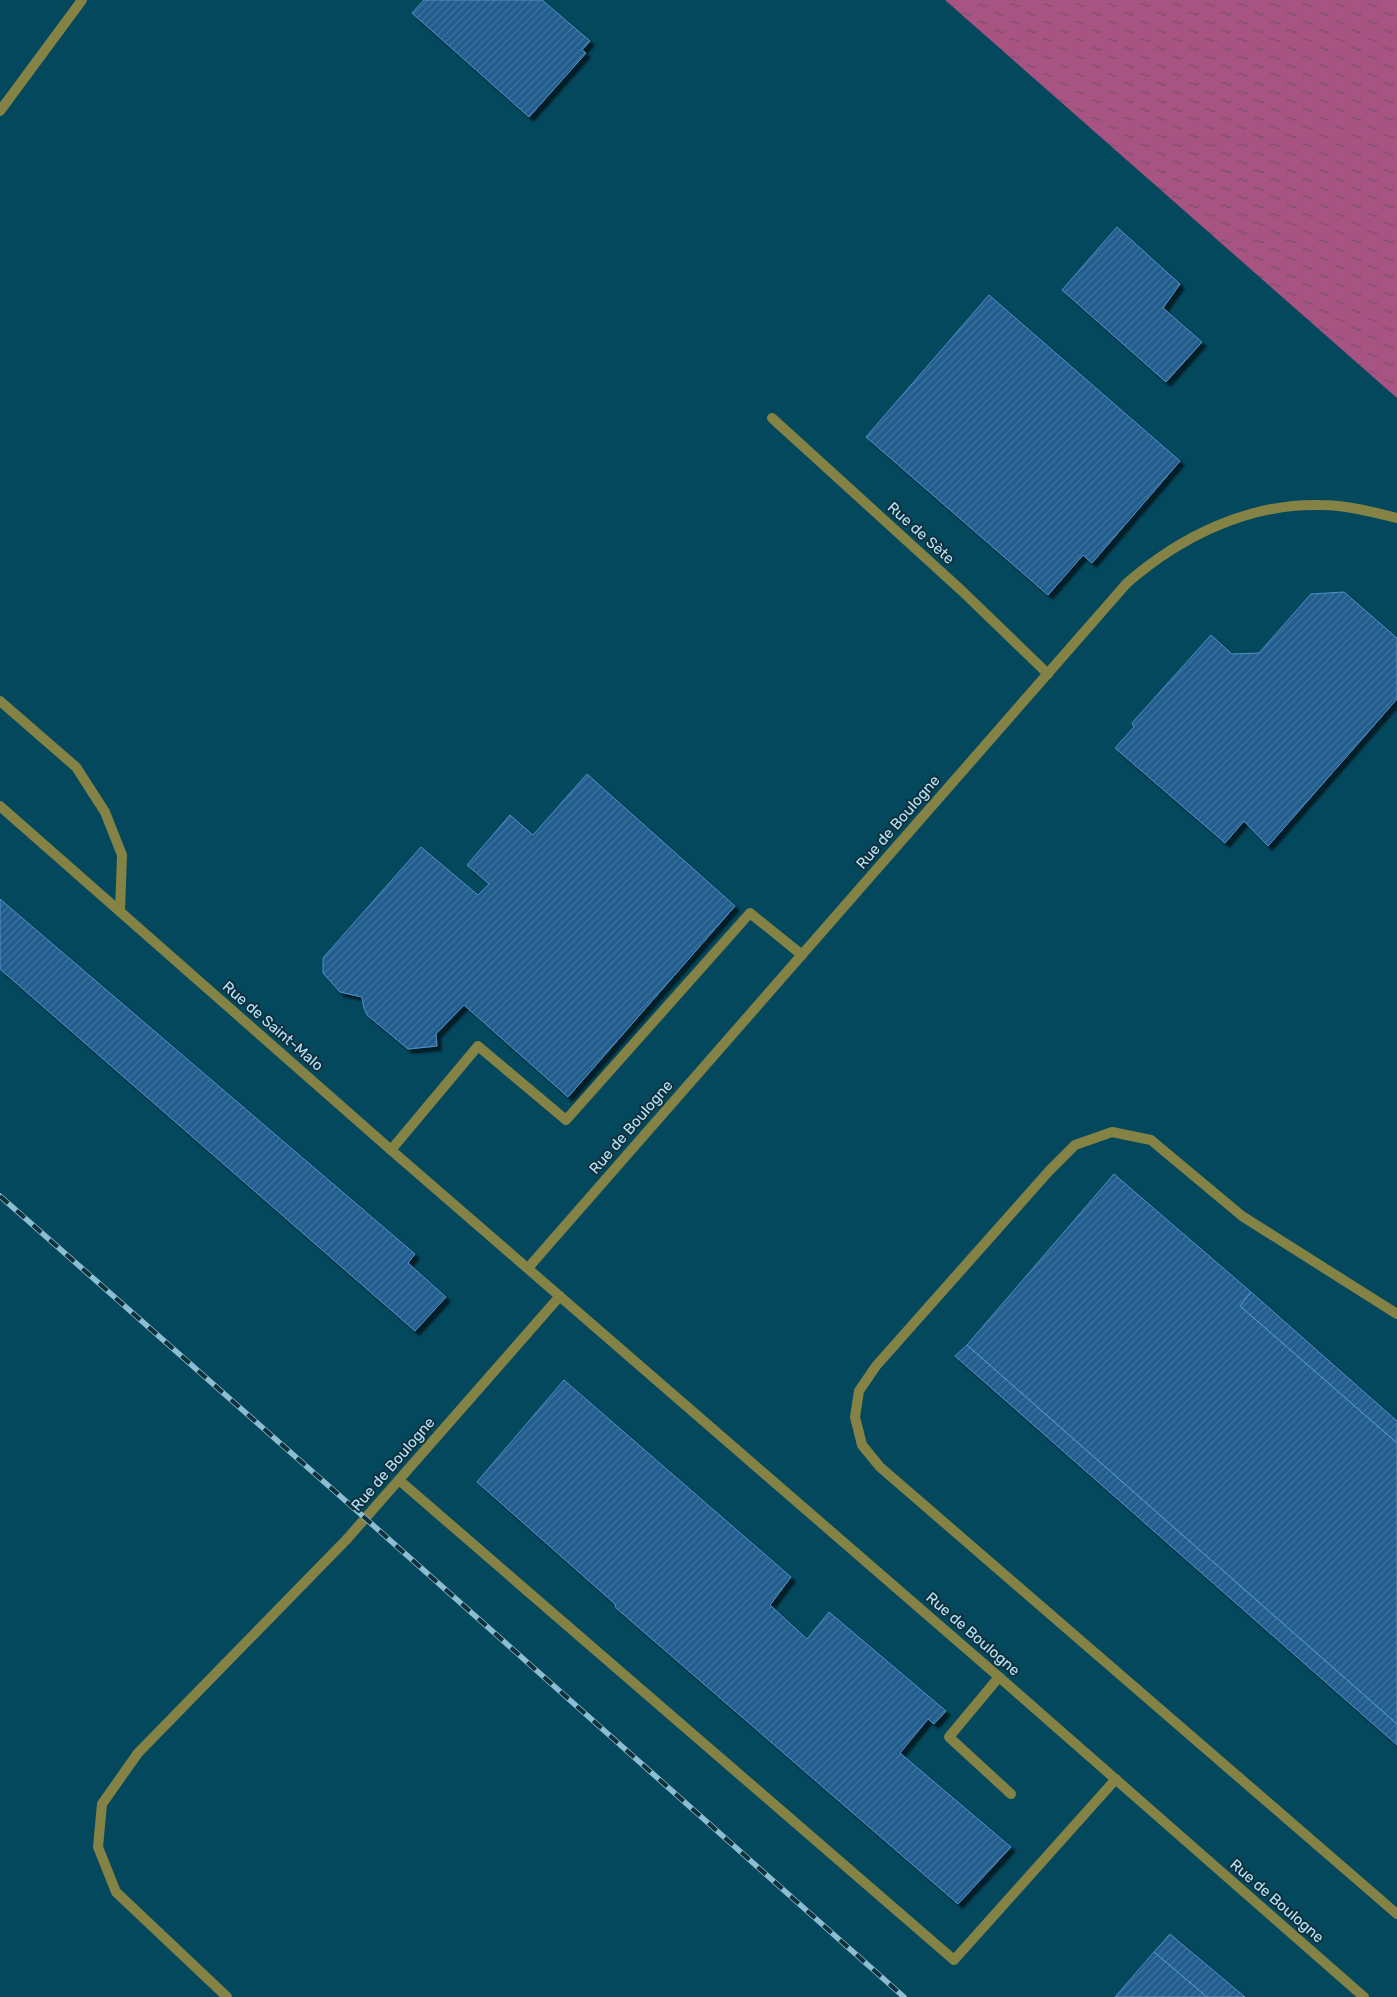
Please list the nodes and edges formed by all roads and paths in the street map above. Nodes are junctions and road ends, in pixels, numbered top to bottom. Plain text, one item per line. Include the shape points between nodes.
1 (82, 0) edge
2 (0, 111) edge
3 (772, 418) dead end
4 (1397, 518) edge
5 (1048, 674) junction
6 (0, 700) edge
7 (0, 806) edge
8 (120, 911) junction
9 (802, 955) junction
10 (392, 1150) junction
11 (528, 1268) junction
12 (560, 1296) junction
13 (1397, 1314) edge
14 (399, 1480) junction
15 (999, 1677) junction
16 (1116, 1779) junction
17 (1011, 1794) dead end
18 (1397, 1914) edge
19 (227, 1997) edge
20 (1364, 1997) edge

1 - 2 street
3 - 5 street, Rue de Sète
4 - 5 street, Rue de Boulogne via 1322,505 1284,507 1251,513 1210,529 1171,548 1127,583
5 - 9 street, Rue de Boulogne
6 - 8 street via 76,767 105,812 122,855
7 - 8 street, Rue de Saint-Malo
8 - 10 street, Rue de Saint-Malo
9 - 10 street via 750,914 566,1120 478,1046
9 - 11 street, Rue de Boulogne
10 - 11 street, Rue de Saint-Malo
11 - 12 street, Rue de Boulogne
12 - 14 street, Rue de Boulogne
12 - 15 street, Rue de Boulogne
13 - 18 street via 1242,1216 1151,1140 1112,1132 1075,1144 1049,1171 876,1366 859,1392 855,1417 862,1445 880,1467
14 - 16 street via 954,1960
14 - 19 street, Rue de Boulogne via 347,1539 138,1753 102,1804 98,1847 116,1892
15 - 16 street, Rue de Boulogne
15 - 17 street via 949,1737
16 - 20 street, Rue de Boulogne

